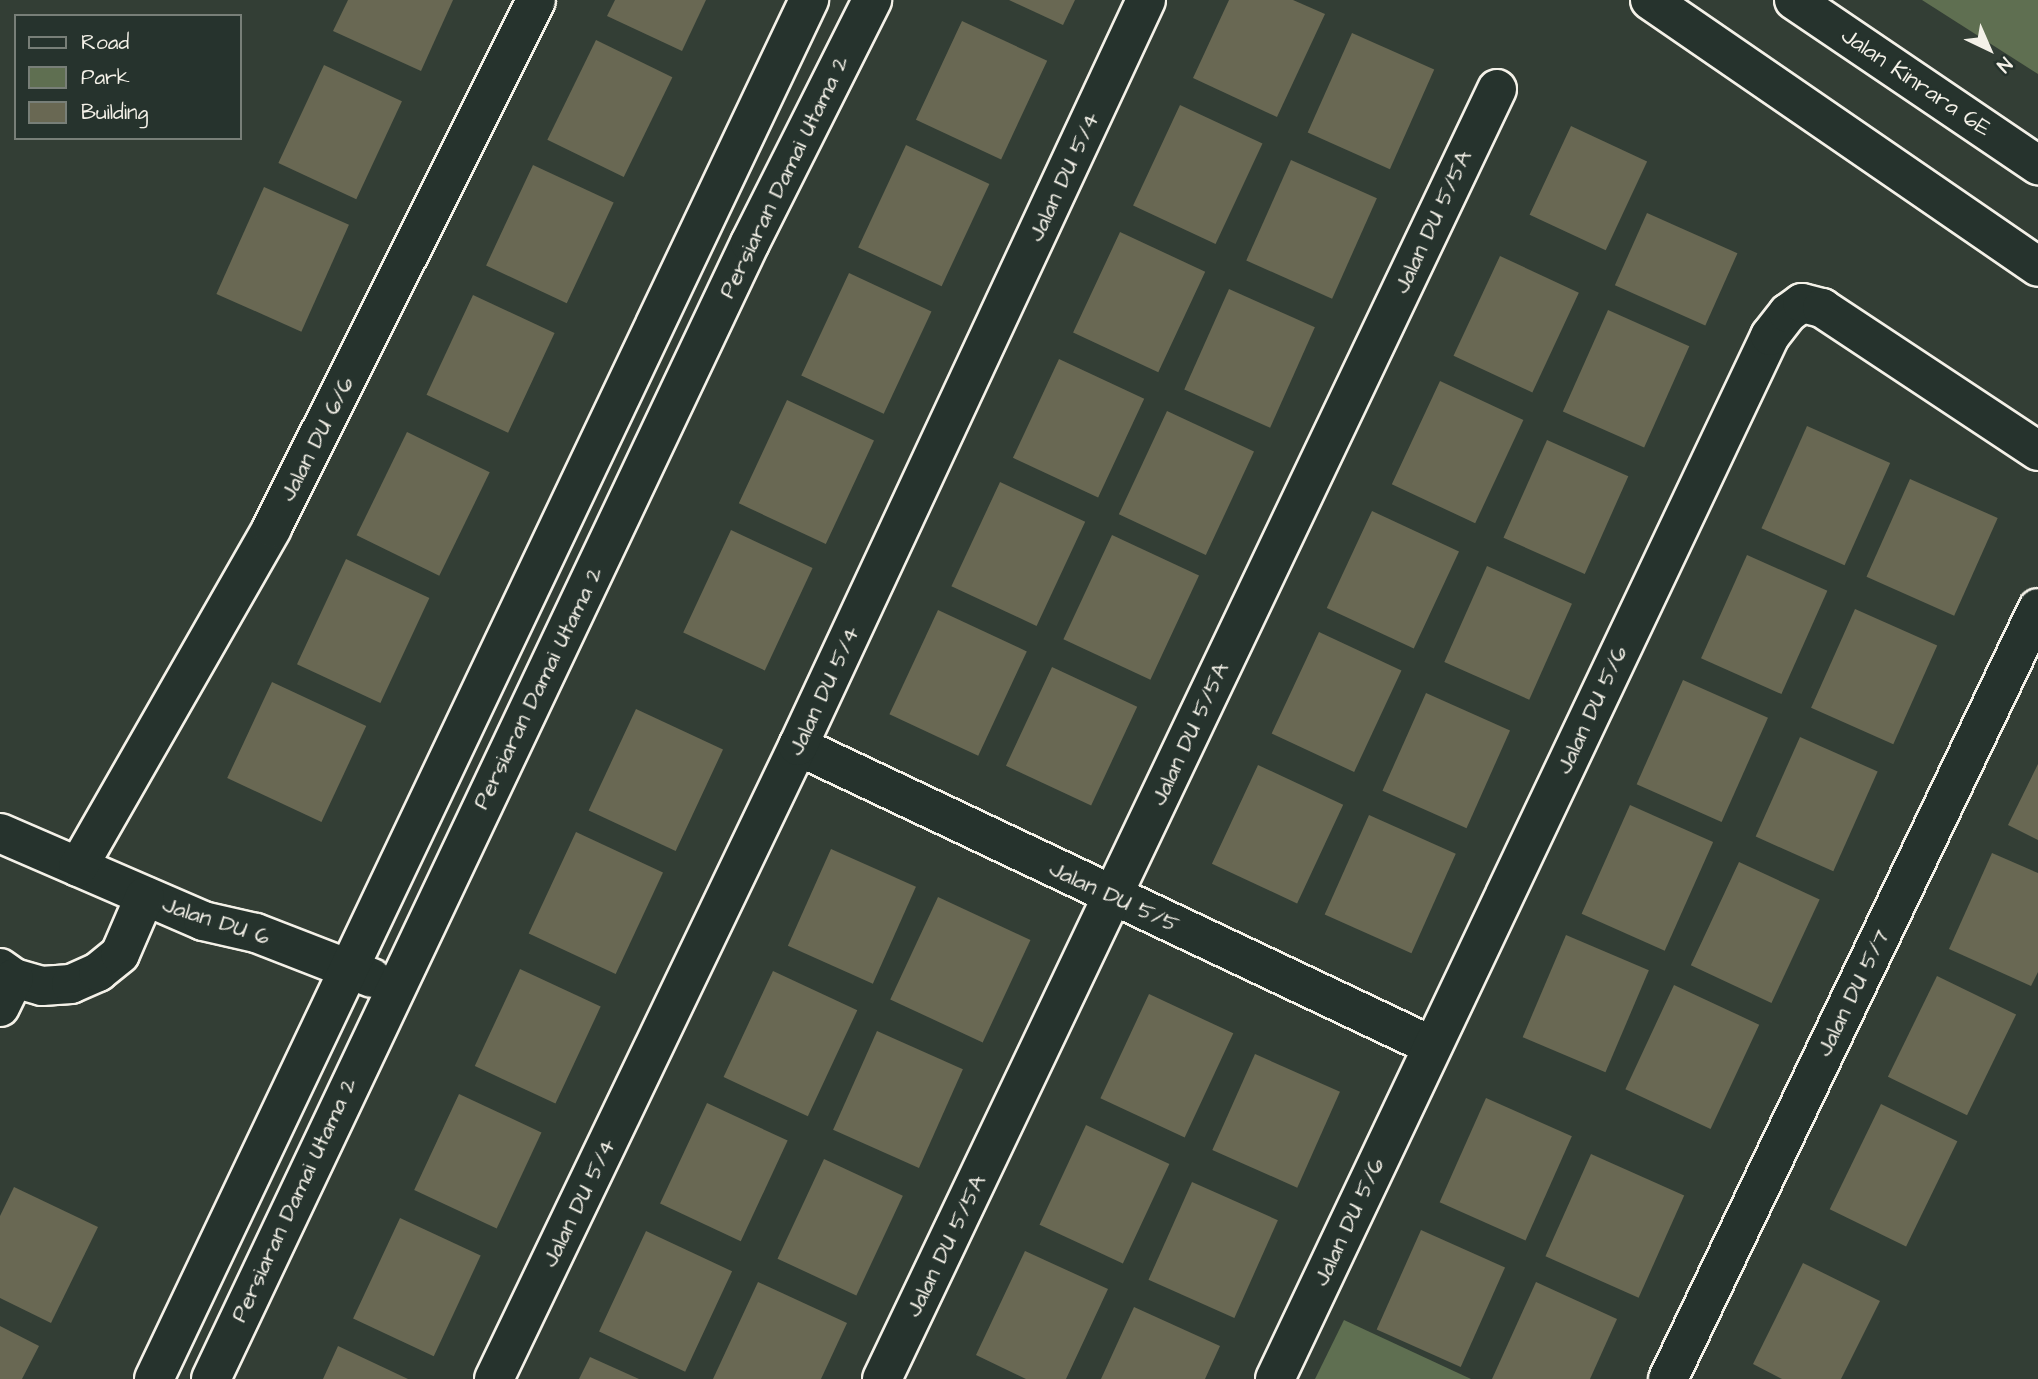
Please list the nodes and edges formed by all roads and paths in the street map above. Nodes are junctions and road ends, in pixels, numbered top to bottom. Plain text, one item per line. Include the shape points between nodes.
1 (536, 0) edge
2 (809, 0) edge
3 (872, 0) edge
4 (1146, 0) edge
5 (1650, 0) edge
6 (1794, 0) edge
7 (1497, 89) dead end
8 (2038, 165) edge
9 (2038, 267) edge
10 (2038, 451) edge
11 (2038, 608) edge
12 (798, 746) junction
13 (0, 833) edge
14 (78, 867) junction
15 (145, 896) junction
16 (1112, 896) junction
17 (348, 967) junction
18 (5, 984) edge
19 (395, 989) junction
20 (1432, 1046) junction
21 (154, 1379) edge
22 (211, 1379) edge
23 (495, 1379) edge
24 (882, 1379) edge
25 (1275, 1379) edge
26 (1668, 1379) edge

1 - 14 street, Jalan DU 6/6 via 272,528
2 - 17 street
3 - 19 street, Persiaran Damai Utama 2 via 745,254
4 - 12 street, Jalan DU 5/4
5 - 9 street
6 - 8 street, Jalan Kinrara 6E
7 - 16 street, Jalan DU 5/5A
10 - 20 street, Jalan DU 5/6 via 1822,308 1802,303 1788,313 1770,336
11 - 26 street, Jalan DU 5/7
12 - 16 street, Jalan DU 5/5
12 - 23 street, Jalan DU 5/4
13 - 14 street, Jalan DU 6
14 - 15 street, Jalan DU 6
15 - 17 street, Jalan DU 6 via 203,921 256,933
15 - 18 street via 120,954 98,972 71,984
16 - 20 street, Jalan DU 5/5
16 - 24 street, Jalan DU 5/5A
17 - 19 street, Jalan DU 6
17 - 21 street
19 - 22 street, Persiaran Damai Utama 2
20 - 25 street, Jalan DU 5/6

